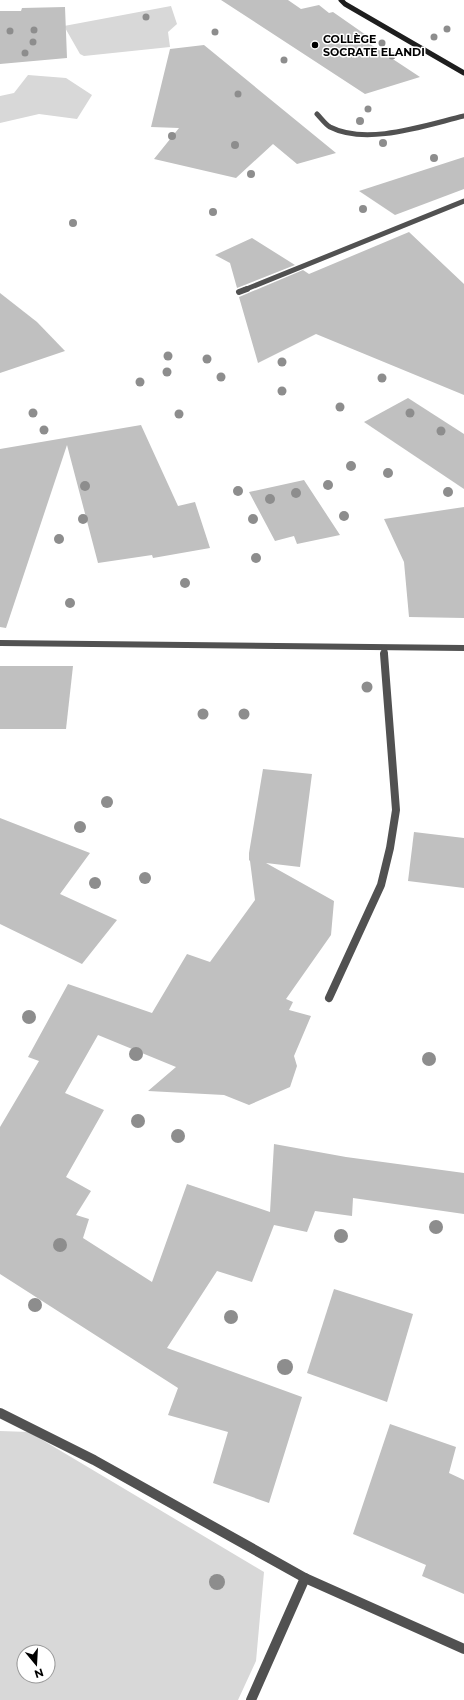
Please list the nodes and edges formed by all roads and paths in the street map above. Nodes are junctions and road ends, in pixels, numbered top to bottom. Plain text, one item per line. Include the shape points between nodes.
1 (341, 0) edge
2 (464, 73) edge
3 (317, 114) dead end
4 (464, 116) edge
5 (464, 201) edge
6 (239, 292) dead end
7 (0, 643) edge
8 (384, 648) junction
9 (464, 648) edge
10 (329, 998) dead end
11 (0, 1413) edge
12 (305, 1578) junction
13 (464, 1649) edge
14 (251, 1700) edge

1 - 2 main road
3 - 4 street via 328,126 349,134 381,134
5 - 6 street
7 - 8 street
8 - 9 street
8 - 10 street via 396,810 382,885
11 - 12 street via 94,1460
12 - 13 street
12 - 14 street

